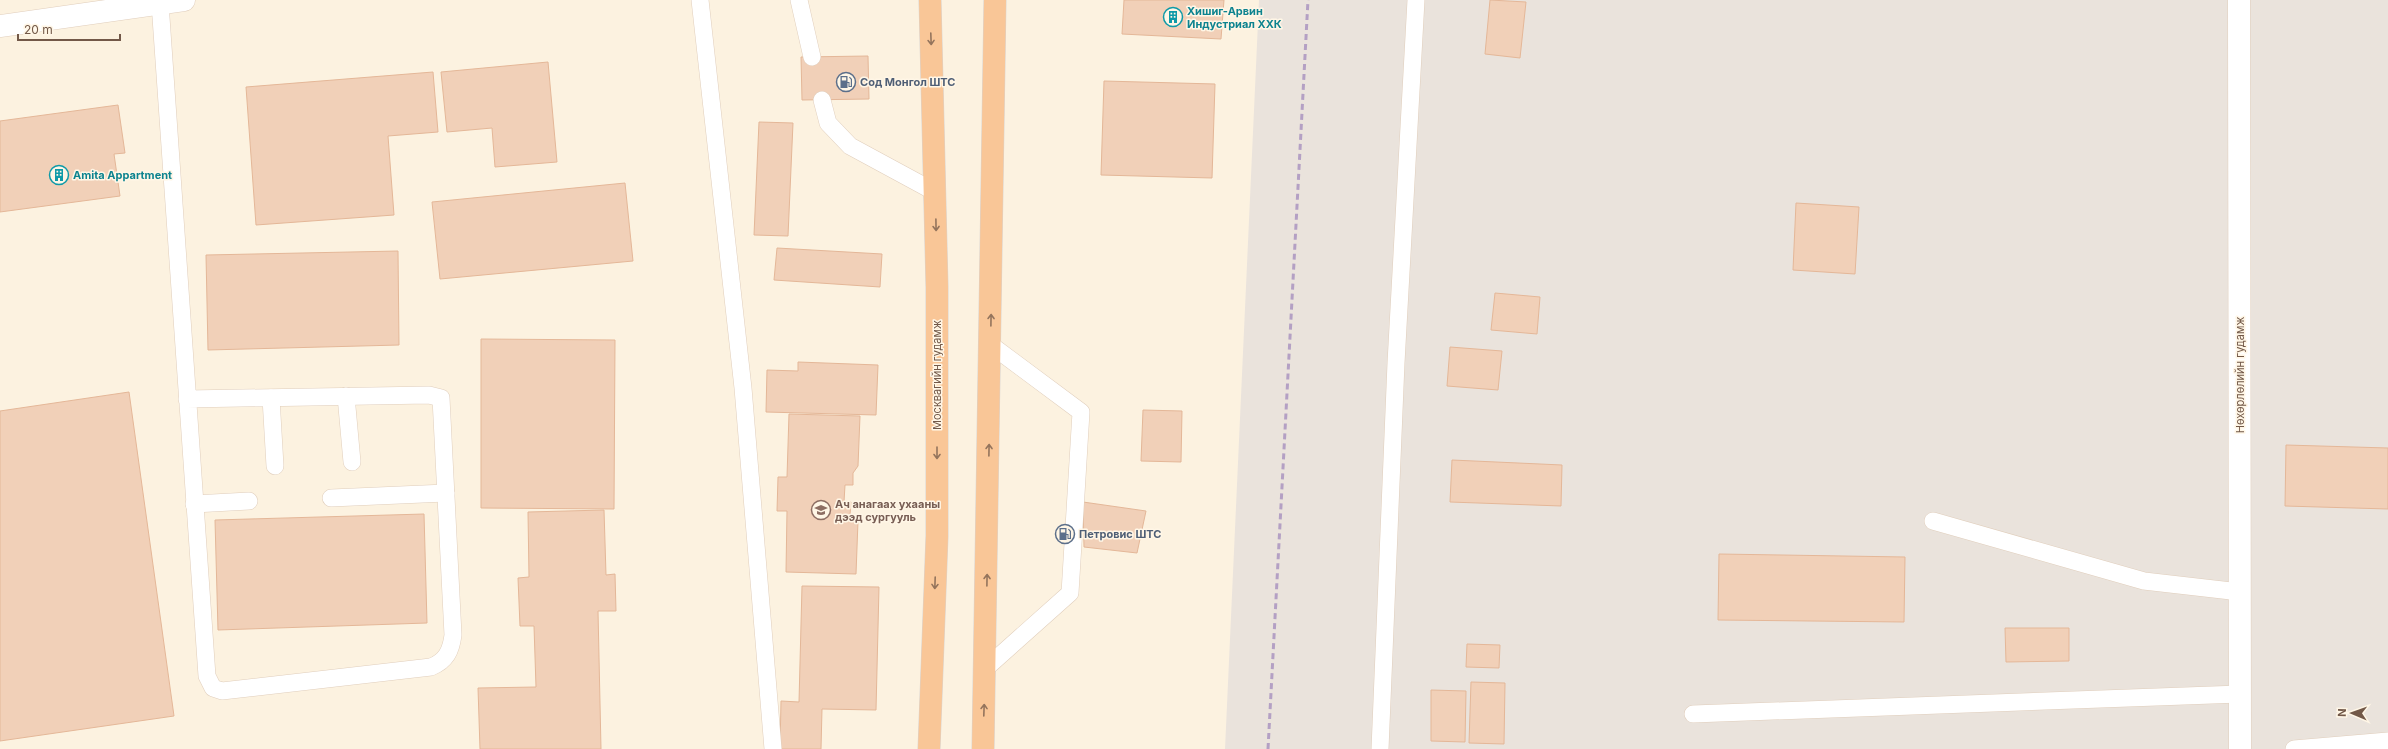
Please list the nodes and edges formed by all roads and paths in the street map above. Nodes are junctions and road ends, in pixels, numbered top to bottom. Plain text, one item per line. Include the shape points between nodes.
1 (184, 0) edge
2 (700, 0) edge
3 (799, 0) edge
4 (930, 0) edge
5 (995, 0) edge
6 (1416, 0) edge
7 (2239, 0) edge
8 (160, 3) junction
9 (0, 26) edge
10 (812, 57) dead end
11 (822, 100) dead end
12 (935, 192) junction
13 (991, 345) junction
14 (346, 396) junction
15 (271, 398) junction
16 (187, 399) junction
17 (352, 462) dead end
18 (275, 466) dead end
19 (446, 493) junction
20 (331, 498) dead end
21 (249, 501) dead end
22 (194, 504) junction
23 (1933, 521) dead end
24 (2240, 592) junction
25 (986, 668) junction
26 (2240, 694) junction
27 (1693, 714) dead end
28 (2388, 741) edge
29 (773, 749) edge
30 (929, 749) edge
31 (983, 749) edge
32 (1380, 749) edge
33 (2240, 749) edge
34 (2294, 749) edge

1 - 8 street
2 - 29 lane via 743,388
3 - 10 lane
4 -> 12 highway, Москвагийн гудамж
13 -> 5 highway
6 - 32 lane via 1396,363
7 - 24 street, Нөхөрлөлийн гудамж
8 - 9 street
8 - 16 lane
11 - 12 lane via 828,123 850,146
12 -> 30 highway, Москвагийн гудамж via 937,536
25 -> 13 highway
13 - 25 lane via 1081,412 1070,593
14 - 15 lane
14 - 17 lane
14 - 19 lane via 429,394 441,398
15 - 16 lane
15 - 18 lane
16 - 22 lane
19 - 20 lane
19 - 22 lane via 453,634 451,648 442,662 431,667 222,691 213,688 207,676
21 - 22 lane
23 - 24 lane via 2144,581
24 - 26 street, Нөхөрлөлийн гудамж
31 -> 25 highway
26 - 27 lane
26 - 33 street, Нөхөрлөлийн гудамж
28 - 34 lane

